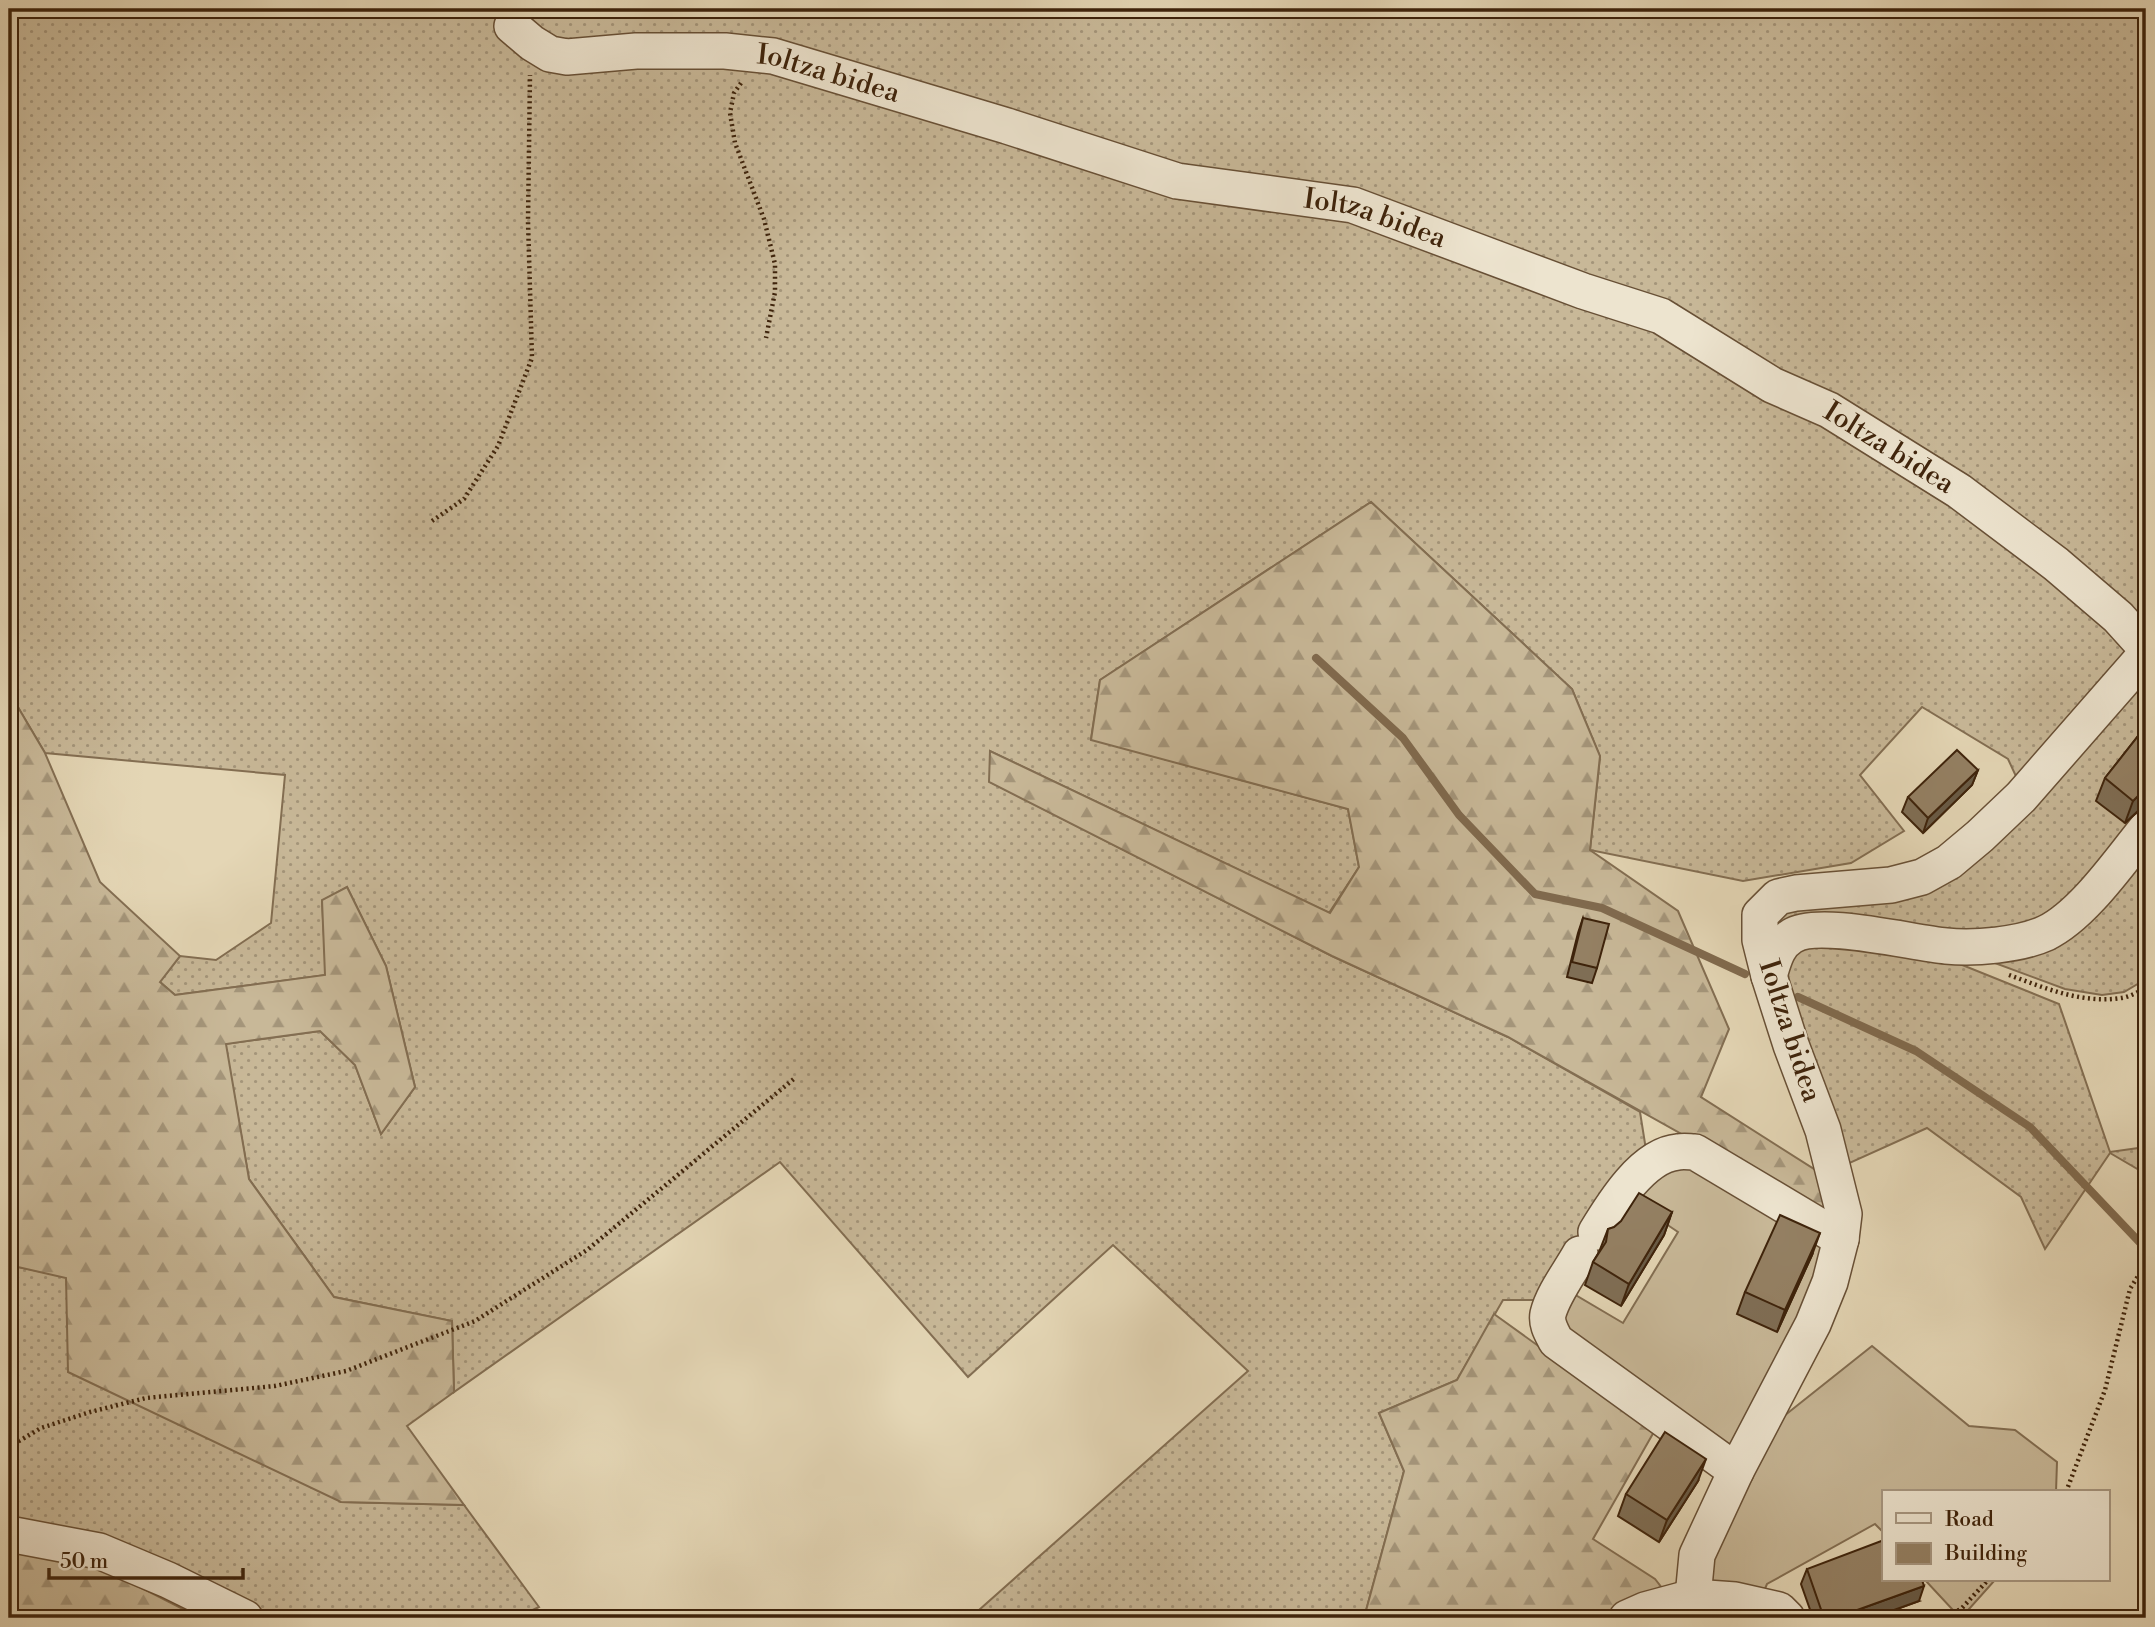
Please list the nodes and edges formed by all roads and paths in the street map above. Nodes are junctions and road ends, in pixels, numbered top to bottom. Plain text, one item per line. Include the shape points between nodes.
1 (522, 34) joint
2 (773, 56) junction
3 (766, 338) dead end
4 (432, 520) dead end
5 (2146, 648) edge
6 (2146, 657) edge
7 (2146, 829) edge
8 (2000, 971) dead end
9 (1769, 976) junction
10 (2146, 988) edge
11 (794, 1078) dead end
12 (1841, 1239) junction
13 (2146, 1264) edge
14 (9, 1447) edge
15 (1736, 1471) junction
16 (2067, 1490) edge
17 (9, 1534) edge
18 (1986, 1582) edge
19 (1693, 1597) junction
20 (246, 1618) edge
21 (1627, 1618) edge
22 (1787, 1618) edge
23 (1943, 1618) edge

1 - 2 street, Ioltza bidea via 550,54 567,57 636,51
1 - 4 path via 532,358 498,446 464,499
2 - 3 path via 743,80 734,93 730,113 735,143 764,219 775,264
2 - 5 street, Ioltza bidea via 1177,181 1353,205 1661,316 1772,385 1829,410 1959,491 2056,564 2118,617
6 - 9 street, Ioltza bidea via 2021,797 1949,862 1922,877 1891,885 1778,897 1760,915 1760,940
7 - 9 street via 2081,907 2047,933 2012,943 1949,946 1815,928 1793,935 1777,951
8 - 10 path via 2053,991 2093,999 2123,998
9 - 12 street, Ioltza bidea via 1839,1188 1844,1214
11 - 14 path via 587,1250 475,1321 346,1371 275,1386 146,1398 41,1429
12 - 15 street, Ioltza bidea via 1812,1325
12 - 15 street via 1695,1152 1676,1152 1651,1163 1615,1201 1555,1298 1548,1316 1556,1341
13 - 16 path via 2130,1289 2105,1390
15 - 19 street, Ioltza bidea via 1697,1555
17 - 20 street via 99,1551
18 - 23 path via 1961,1609
19 - 21 street
19 - 22 street via 1735,1600 1779,1610

